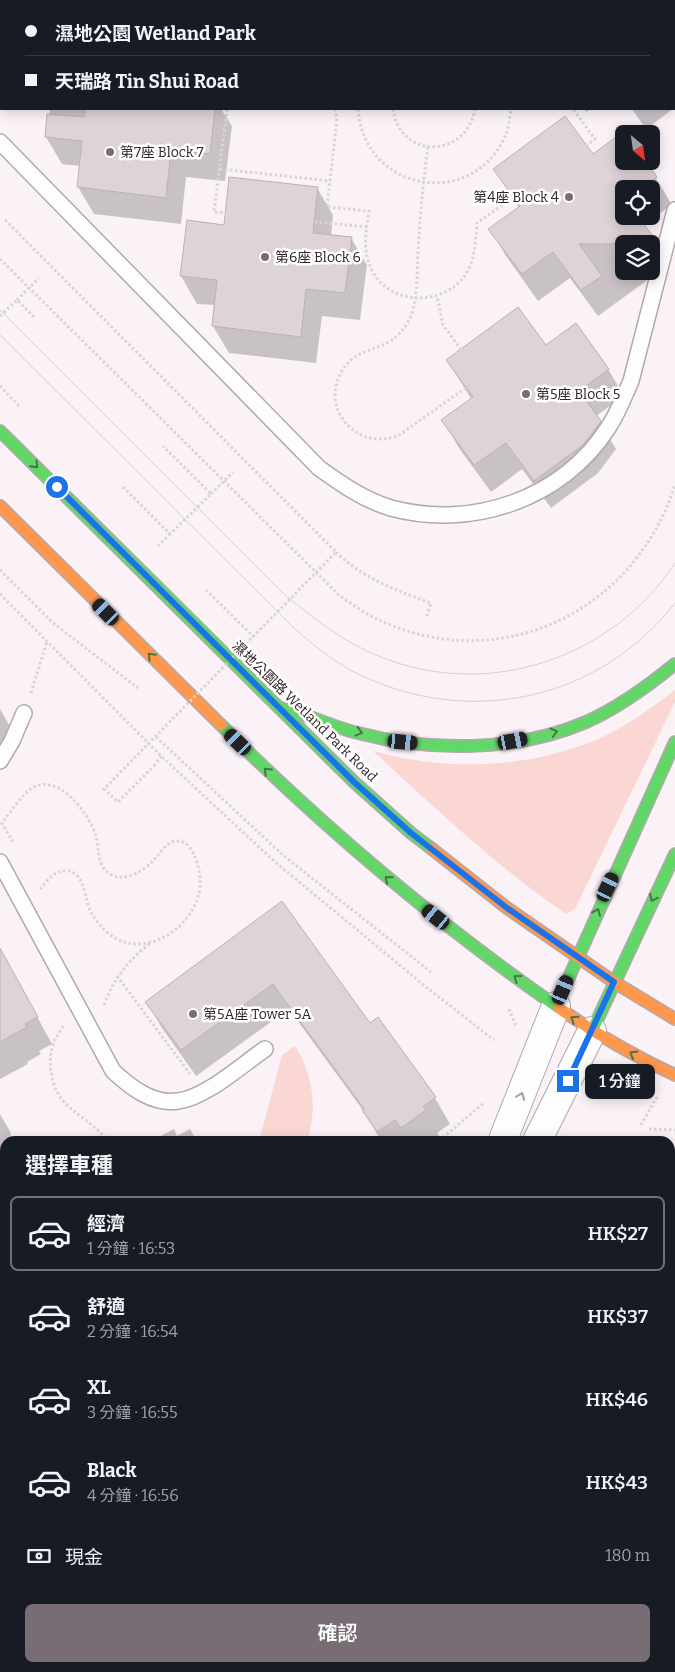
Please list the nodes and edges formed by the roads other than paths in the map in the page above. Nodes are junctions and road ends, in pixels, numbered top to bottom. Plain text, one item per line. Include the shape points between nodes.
1 (0, 142) edge
2 (675, 210) edge
3 (0, 431) edge
4 (0, 506) edge
5 (675, 664) edge
6 (279, 706) junction
7 (24, 713) dead end
8 (675, 742) edge
9 (0, 761) edge
10 (675, 854) edge
11 (0, 862) edge
12 (577, 957) junction
13 (614, 982) junction
14 (556, 1006) junction
15 (675, 1018) edge
16 (592, 1031) junction
17 (265, 1049) dead end
18 (675, 1075) edge
19 (504, 1136) edge
20 (540, 1136) edge

1 - 2 lane via 318,468 364,497 390,508 417,514 472,514 524,499 548,486 590,451 621,406 631,381
3 -> 6 main road, 濕地公園路 Wetland Park Road
14 -> 4 main road via 462,937 312,813
6 -> 5 main road via 358,733 403,742 442,746 513,741 584,723 652,683
6 - 12 main road, 濕地公園路 Wetland Park Road via 354,782 411,833 507,908
7 - 9 lane
12 -> 8 main road
10 -> 13 main road
11 - 17 lane via 113,1071 126,1084 142,1094 178,1101 201,1094
12 - 13 main road, 濕地公園路 Wetland Park Road
12 - 14 main road
13 - 15 main road, 濕地公園路 Wetland Park Road
13 - 16 main road
16 -> 14 main road
19 -> 14 street
18 -> 16 main road
16 - 20 street

